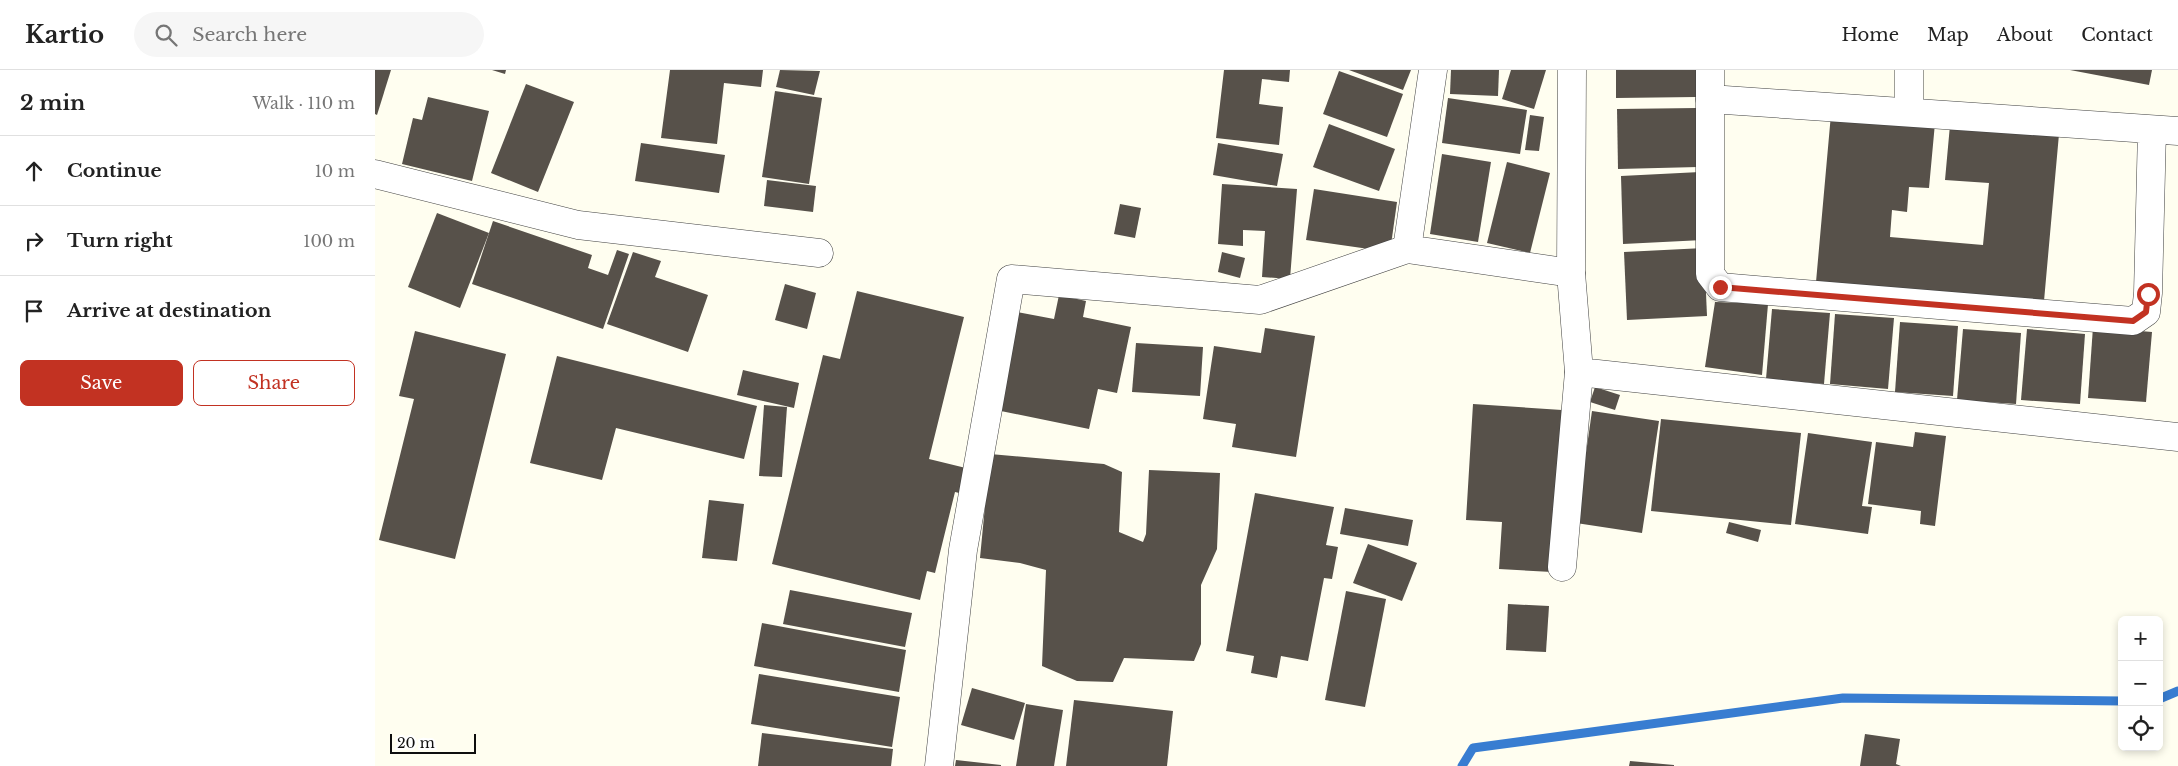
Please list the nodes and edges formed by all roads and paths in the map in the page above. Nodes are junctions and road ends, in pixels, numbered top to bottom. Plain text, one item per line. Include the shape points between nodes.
1 (1433, 70) edge
2 (1572, 70) edge
3 (1710, 70) edge
4 (1909, 70) edge
5 (1711, 98) junction
6 (1909, 111) junction
7 (2165, 131) edge
8 (375, 174) edge
9 (1407, 249) junction
10 (819, 253) dead end
11 (1571, 273) junction
12 (1579, 372) junction
13 (2178, 437) edge
14 (1561, 567) dead end
15 (939, 766) edge

1 - 9 street
2 - 11 street
3 - 5 street
4 - 6 street
5 - 6 street
5 - 7 street via 1710,274 1720,287 2133,321 2146,312
6 - 7 street
8 - 10 street via 578,225
9 - 11 street
9 - 15 street via 1260,300 1011,279 963,550
11 - 12 street
12 - 13 street
12 - 14 street

